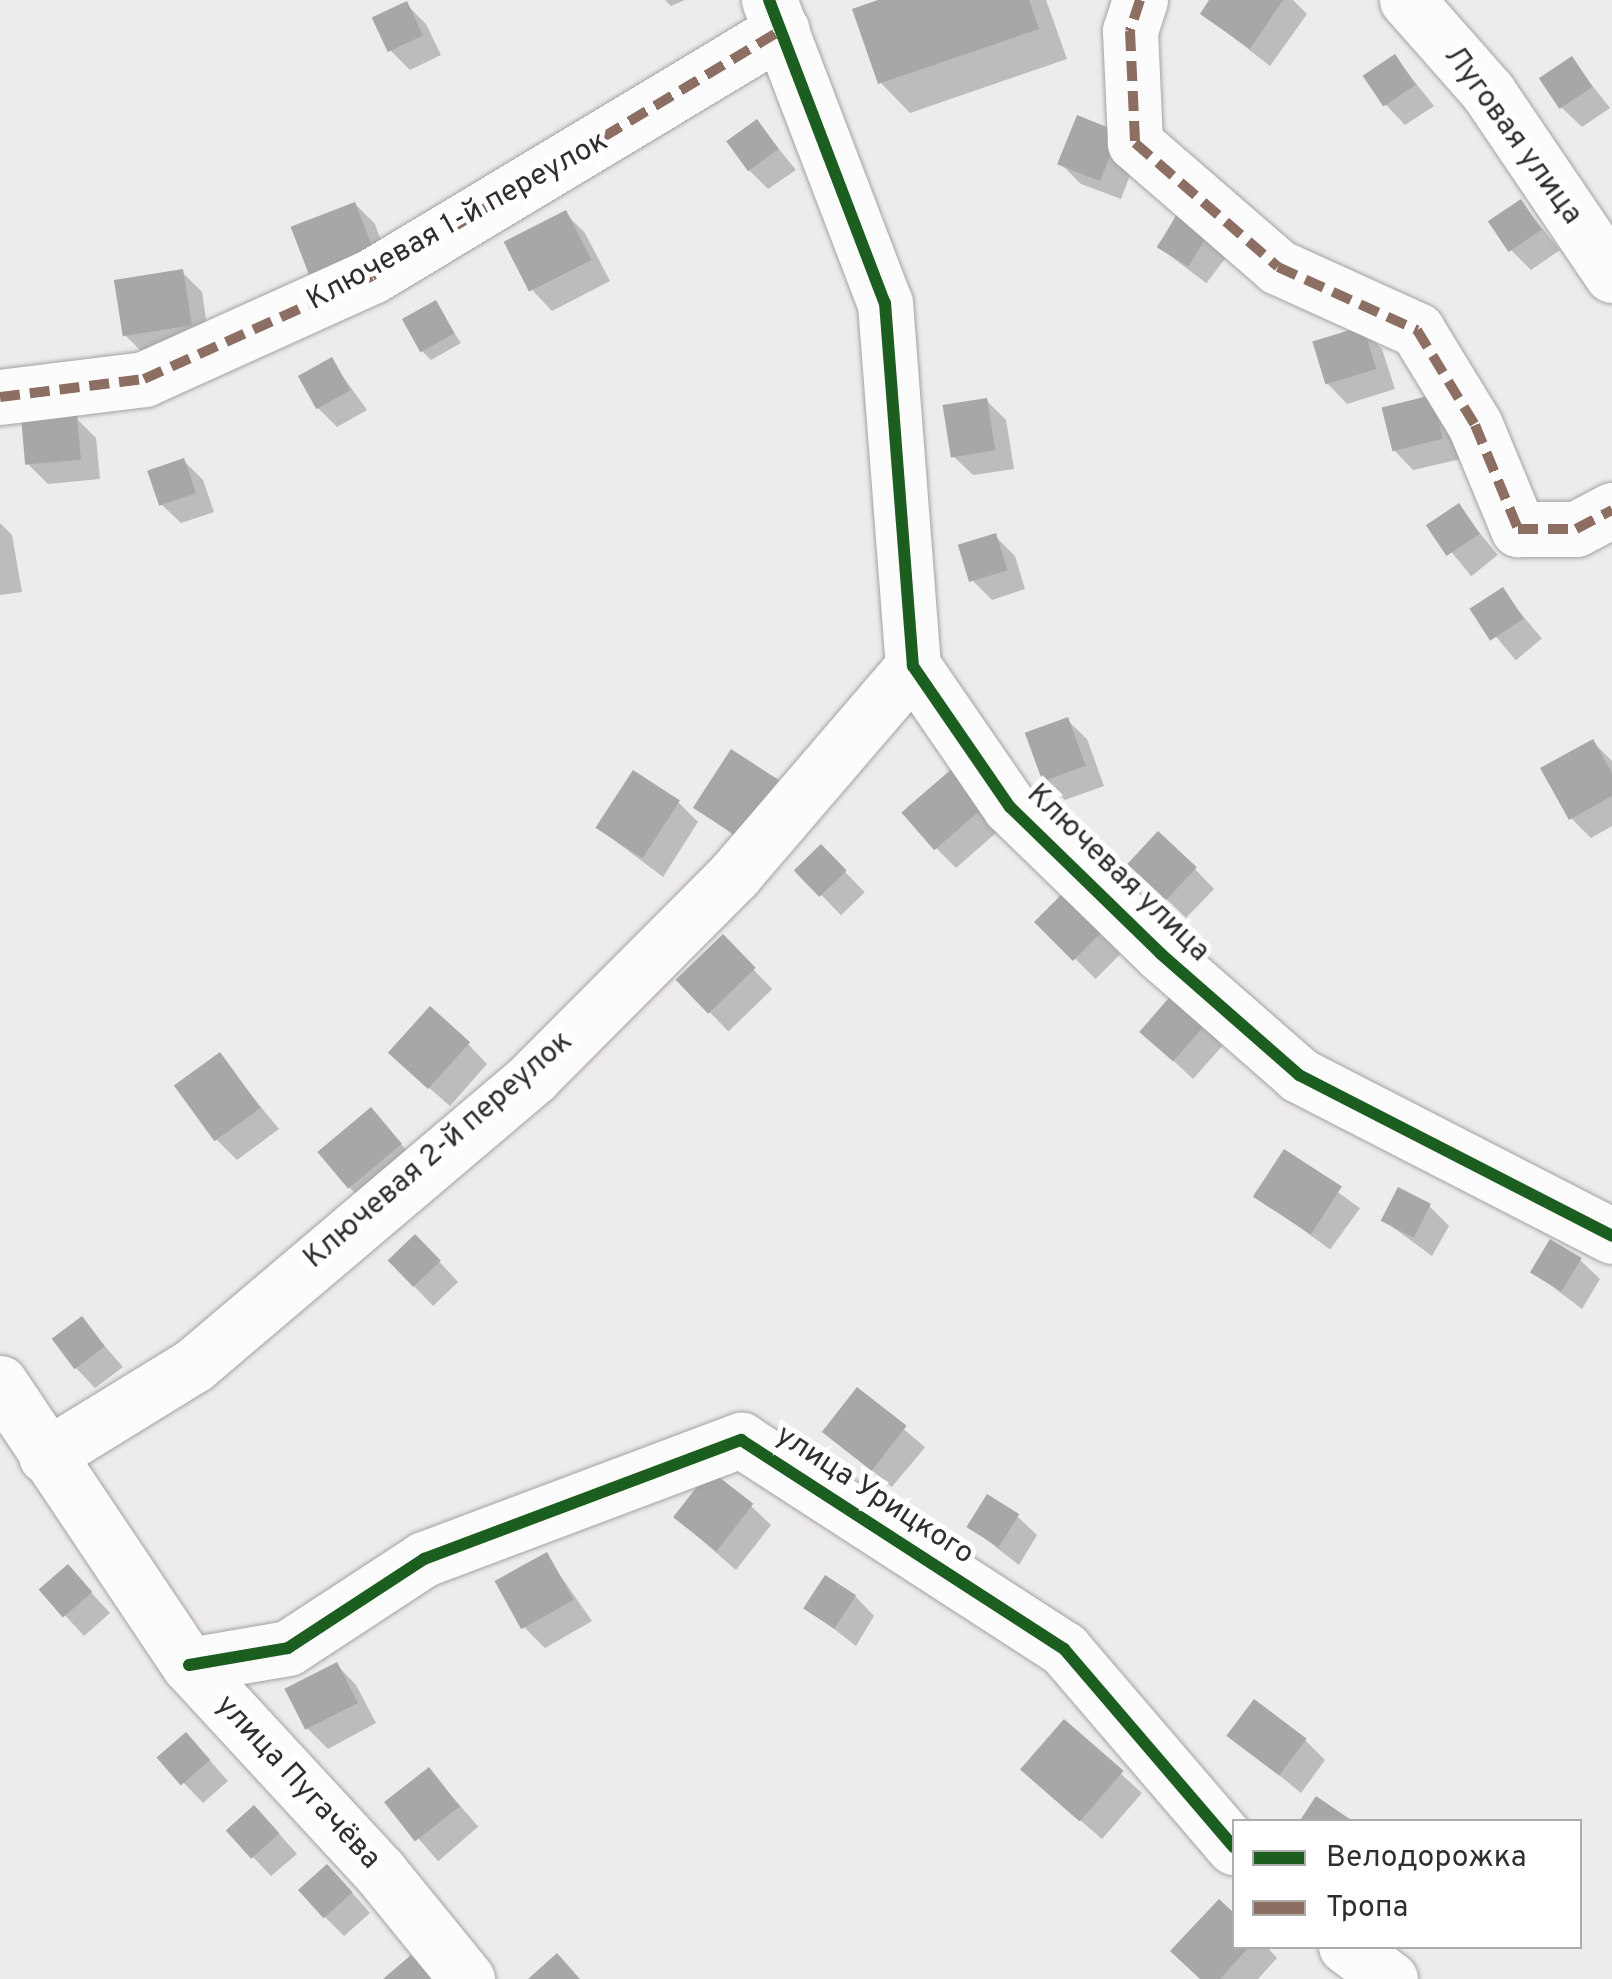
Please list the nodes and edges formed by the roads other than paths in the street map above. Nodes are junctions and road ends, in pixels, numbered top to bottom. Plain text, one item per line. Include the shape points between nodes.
1 (1140, 0) edge
2 (1408, 0) edge
3 (776, 15) edge
4 (1612, 275) edge
5 (0, 396) edge
6 (1612, 510) edge
7 (913, 666) junction
8 (1612, 1236) edge
9 (0, 1383) edge
10 (46, 1456) junction
11 (188, 1665) junction
12 (1232, 1844) edge
13 (1350, 1949) edge
14 (467, 1979) edge
15 (1390, 1979) edge

1 - 6 street via 1130,31 1135,143 1278,267 1417,330 1475,425 1518,529 1576,529
2 - 4 street, Луговая улица via 1488,92
3 - 5 street, Ключевая 1-й переулок via 372,276 144,379
3 - 7 street, Ключевая улица via 885,303
7 - 8 street, Ключевая улица via 1010,808 1161,954 1299,1074
7 - 10 street, Ключевая 2-й переулок via 735,874 533,1078 194,1365
9 - 10 street, улица Пугачёва
10 - 11 street, улица Пугачёва
11 - 12 street, улица Урицкого via 288,1648 424,1559 741,1440 1064,1650
11 - 14 street, улица Пугачёва via 380,1872
13 - 15 street

